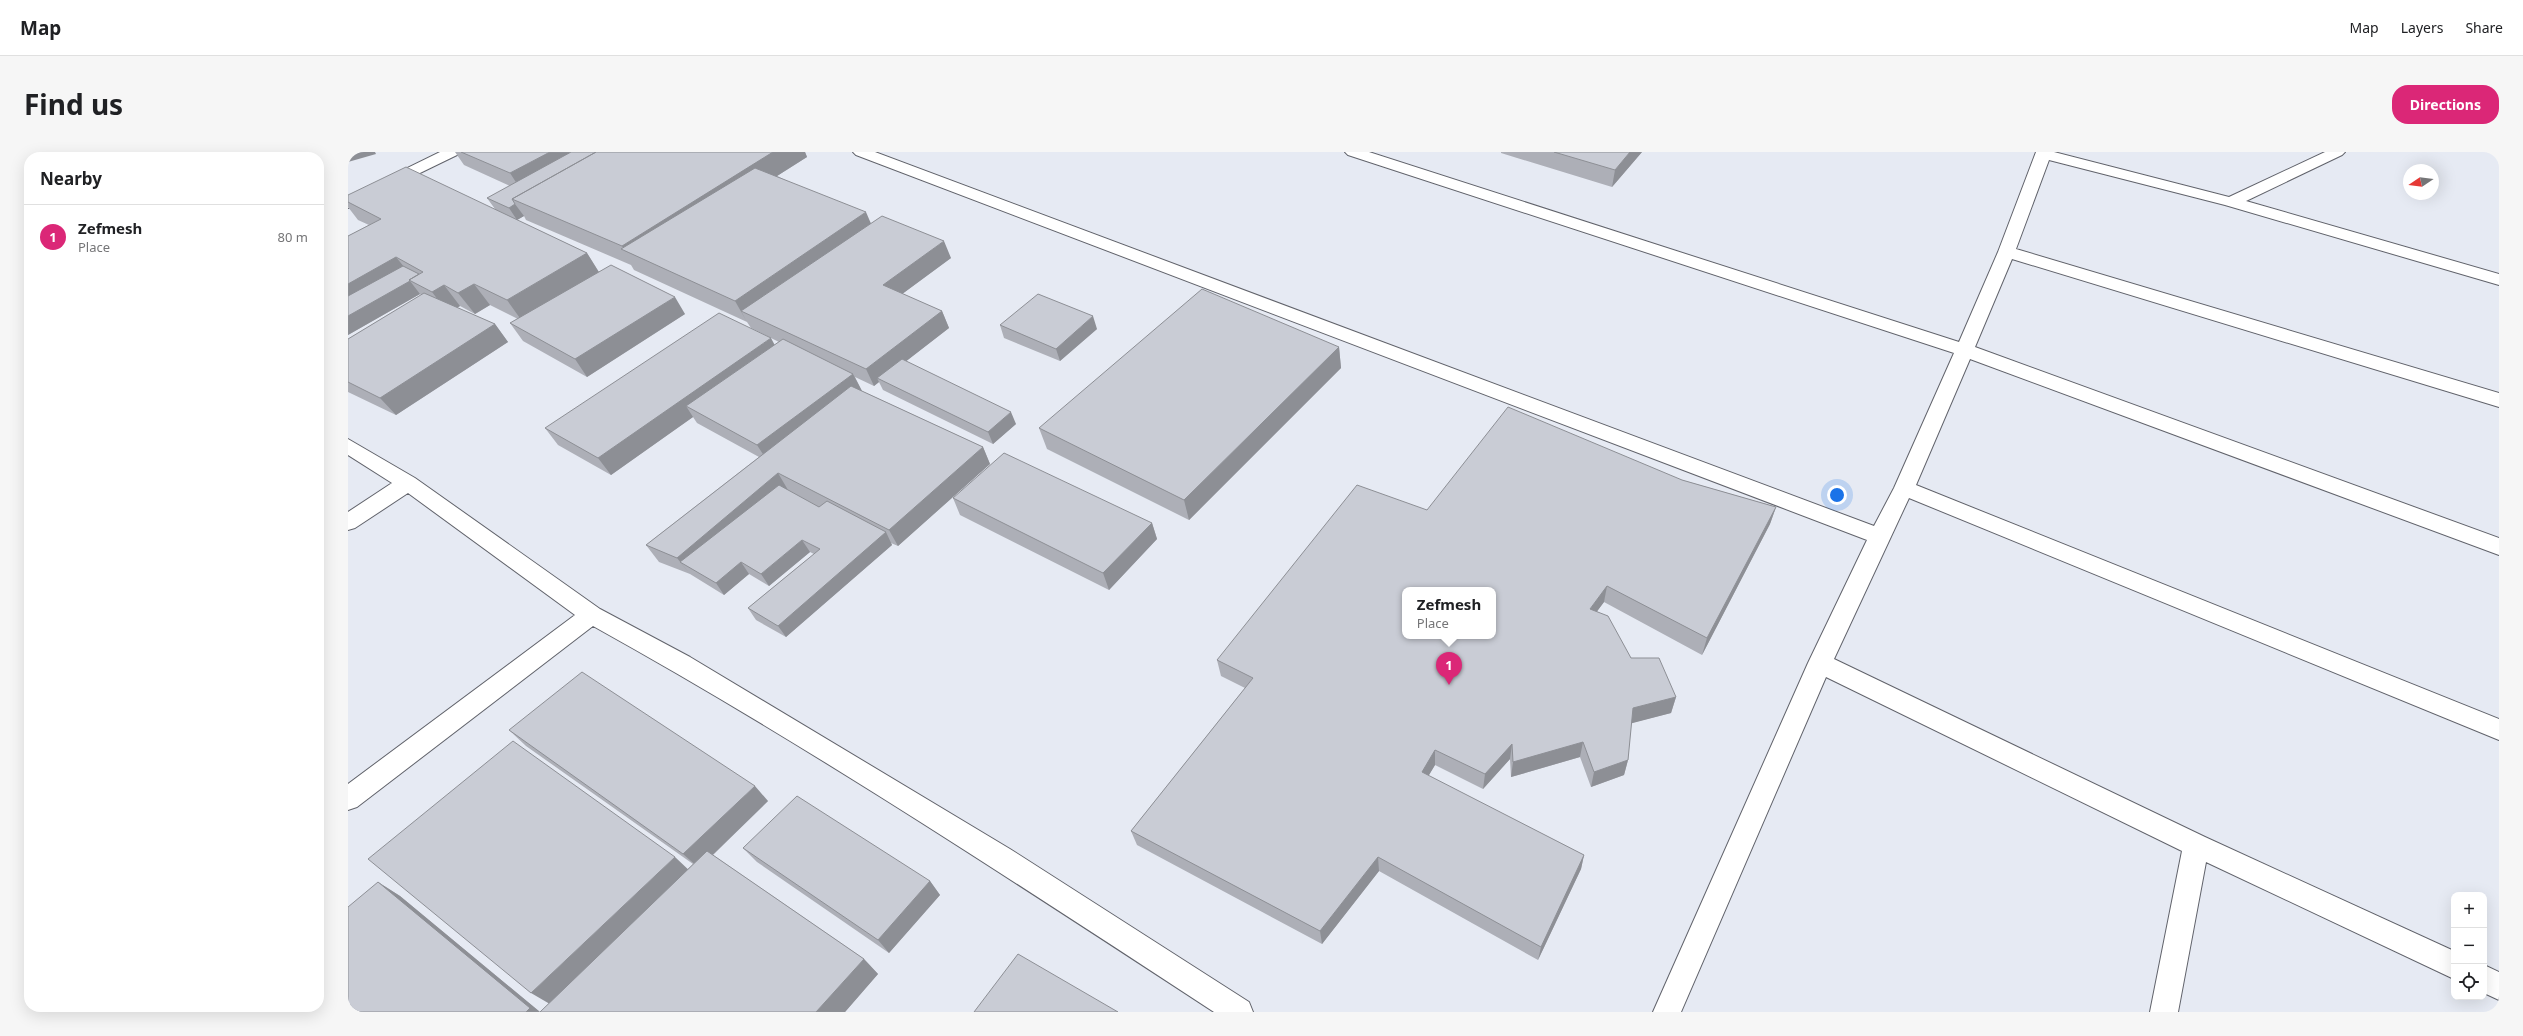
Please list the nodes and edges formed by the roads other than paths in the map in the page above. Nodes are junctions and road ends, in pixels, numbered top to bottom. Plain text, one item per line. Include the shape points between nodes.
1 (452, 152) edge
2 (861, 152) edge
3 (1353, 152) edge
4 (2337, 152) edge
5 (2044, 153) edge
6 (2231, 202) junction
7 (348, 203) edge
8 (2007, 252) junction
9 (2499, 280) edge
10 (1964, 350) junction
11 (2499, 400) edge
12 (348, 446) edge
13 (408, 483) junction
14 (1904, 488) junction
15 (348, 522) edge
16 (1878, 536) junction
17 (2499, 547) edge
18 (592, 615) junction
19 (1820, 663) junction
20 (2499, 730) edge
21 (348, 798) edge
22 (2196, 845) junction
23 (2452, 964) edge
24 (2487, 980) edge
25 (2499, 986) edge
26 (1239, 1012) edge
27 (1668, 1012) edge
28 (2164, 1012) edge

1 - 7 street
2 - 16 street
3 - 10 street
4 - 6 street
5 - 6 street
5 - 8 street
6 - 9 street
8 - 10 street
8 - 11 street
10 - 14 street
10 - 17 street
12 - 13 street
13 - 15 street
13 - 18 street
14 - 16 street
14 - 20 street
16 - 19 street
18 - 21 street
18 - 26 street via 682,664 994,854
19 - 22 street
19 - 27 street
22 - 23 street
22 - 28 street
24 - 25 street

